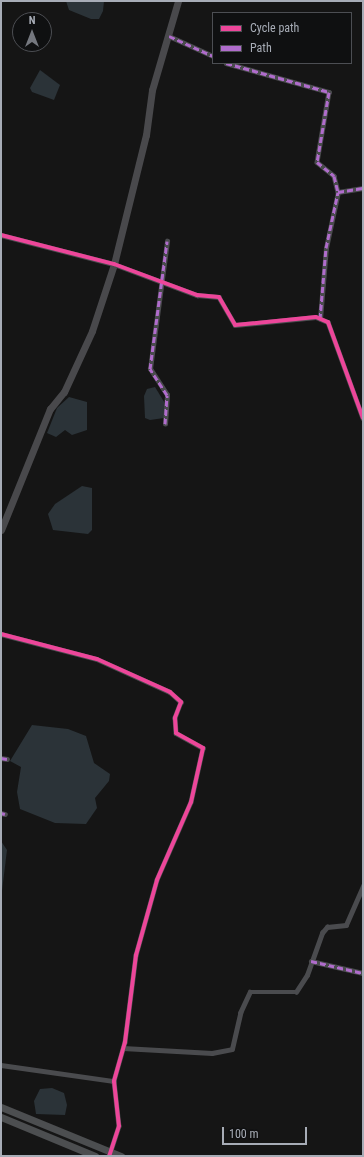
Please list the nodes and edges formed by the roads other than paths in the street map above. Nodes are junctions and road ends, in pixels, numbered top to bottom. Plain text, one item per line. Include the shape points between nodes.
1 (178, 1) edge
2 (169, 36) junction
3 (212, 56) edge
4 (230, 64) edge
5 (363, 188) edge
6 (338, 192) junction
7 (1, 235) edge
8 (167, 241) dead end
9 (114, 264) junction
10 (162, 280) junction
11 (320, 319) junction
12 (363, 418) edge
13 (165, 424) dead end
14 (1, 530) edge
15 (1, 634) edge
16 (1, 758) edge
17 (7, 759) dead end
18 (363, 886) edge
19 (311, 961) junction
20 (363, 973) edge
21 (123, 1048) junction
22 (1, 1065) edge
23 (114, 1081) junction
24 (1, 1107) edge
25 (1, 1117) edge
26 (110, 1154) edge
27 (95, 1156) edge
28 (121, 1156) edge

1 - 2 main road
2 - 3 street
2 - 9 main road via 152,90 146,135
4 - 6 street via 329,92 317,162 334,176
5 - 6 street
6 - 11 street via 326,248
7 - 9 street
8 - 10 street
9 - 10 street
9 - 14 main road via 92,331 64,392 50,409
10 - 11 street via 197,295 219,297 235,325
10 - 13 street via 150,369 156,372 167,395
11 - 12 street via 328,322
15 - 21 street via 97,659 170,692 181,702 175,718 176,733 203,748 191,802 157,880 140,935
16 - 17 street
18 - 19 street via 346,925 327,927
19 - 20 street
19 - 21 street via 296,992 250,992 240,1013 232,1049 223,1053
21 - 23 street
22 - 23 street
23 - 26 street via 119,1126
24 - 26 main road
25 - 27 main road
26 - 28 main road

